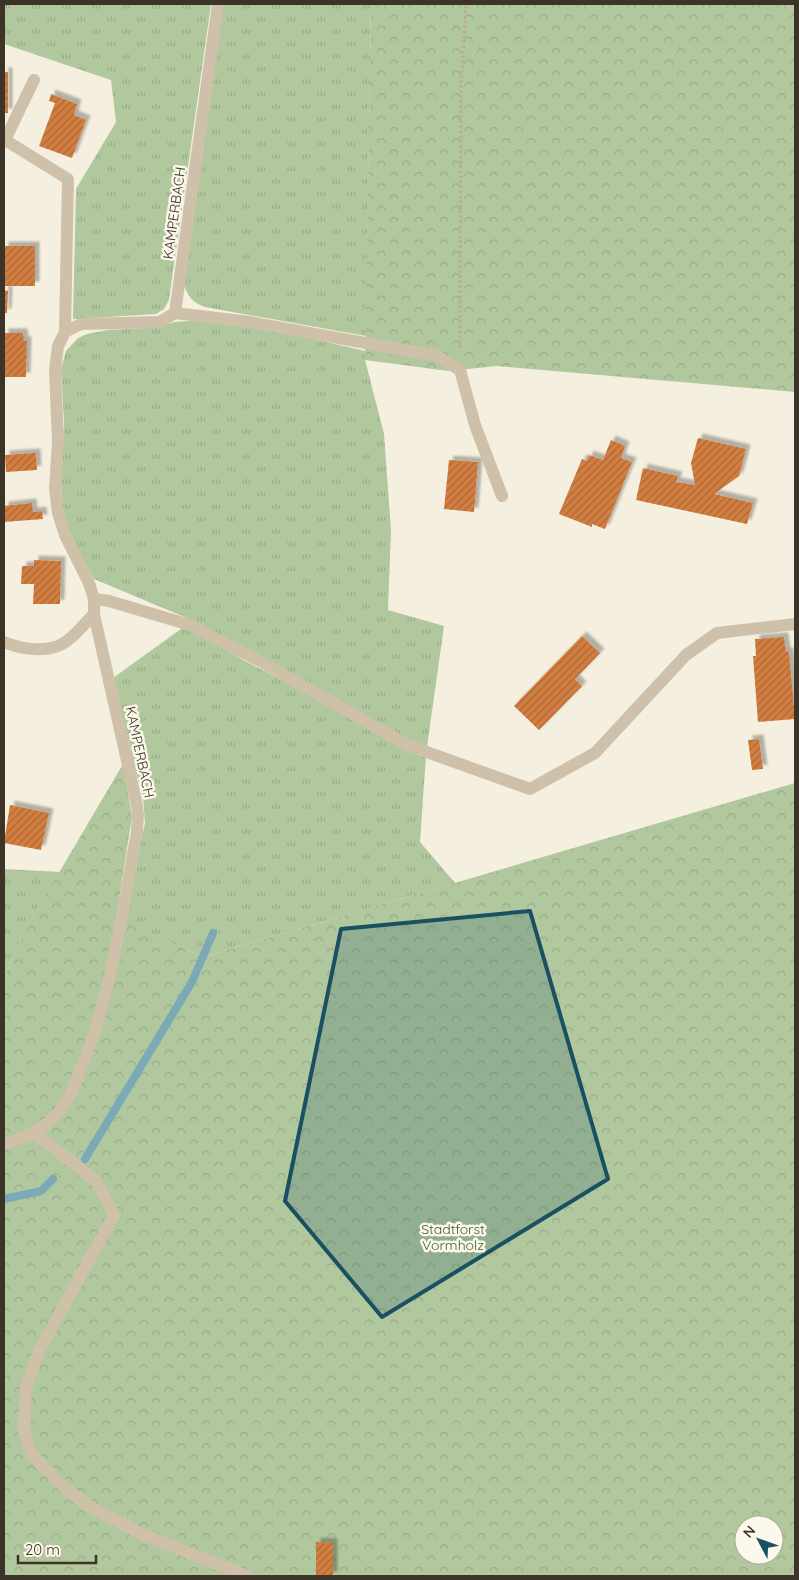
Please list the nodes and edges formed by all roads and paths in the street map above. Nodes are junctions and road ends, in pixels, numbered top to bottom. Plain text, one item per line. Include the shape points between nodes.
1 (218, 4) edge
2 (466, 4) edge
3 (34, 80) dead end
4 (175, 313) junction
5 (65, 332) junction
6 (460, 370) junction
7 (502, 496) dead end
8 (94, 599) junction
9 (94, 614) junction
10 (795, 624) edge
11 (4, 642) edge
12 (35, 1133) junction
13 (4, 1144) edge
14 (247, 1576) edge

1 - 4 street, KAMPERBACH
2 - 6 path via 461,88
3 - 5 street, KAMPERBACH via 5,140 68,179
4 - 5 street via 160,322 81,324
4 - 6 street via 250,322 437,356
5 - 8 street, KAMPERBACH via 58,346 55,370 56,496 65,535
6 - 7 street via 475,425
8 - 9 street, KAMPERBACH
8 - 10 street via 190,625 408,744 530,788 595,754 686,655 718,632
9 - 11 street via 68,640 55,647 22,648
9 - 12 street, KAMPERBACH via 136,801 137,832 106,988 91,1045 70,1097 57,1114
12 - 13 street, KAMPERBACH
12 - 14 street via 97,1182 114,1215 39,1351 26,1387 24,1432 32,1455 68,1491 92,1508 144,1535

